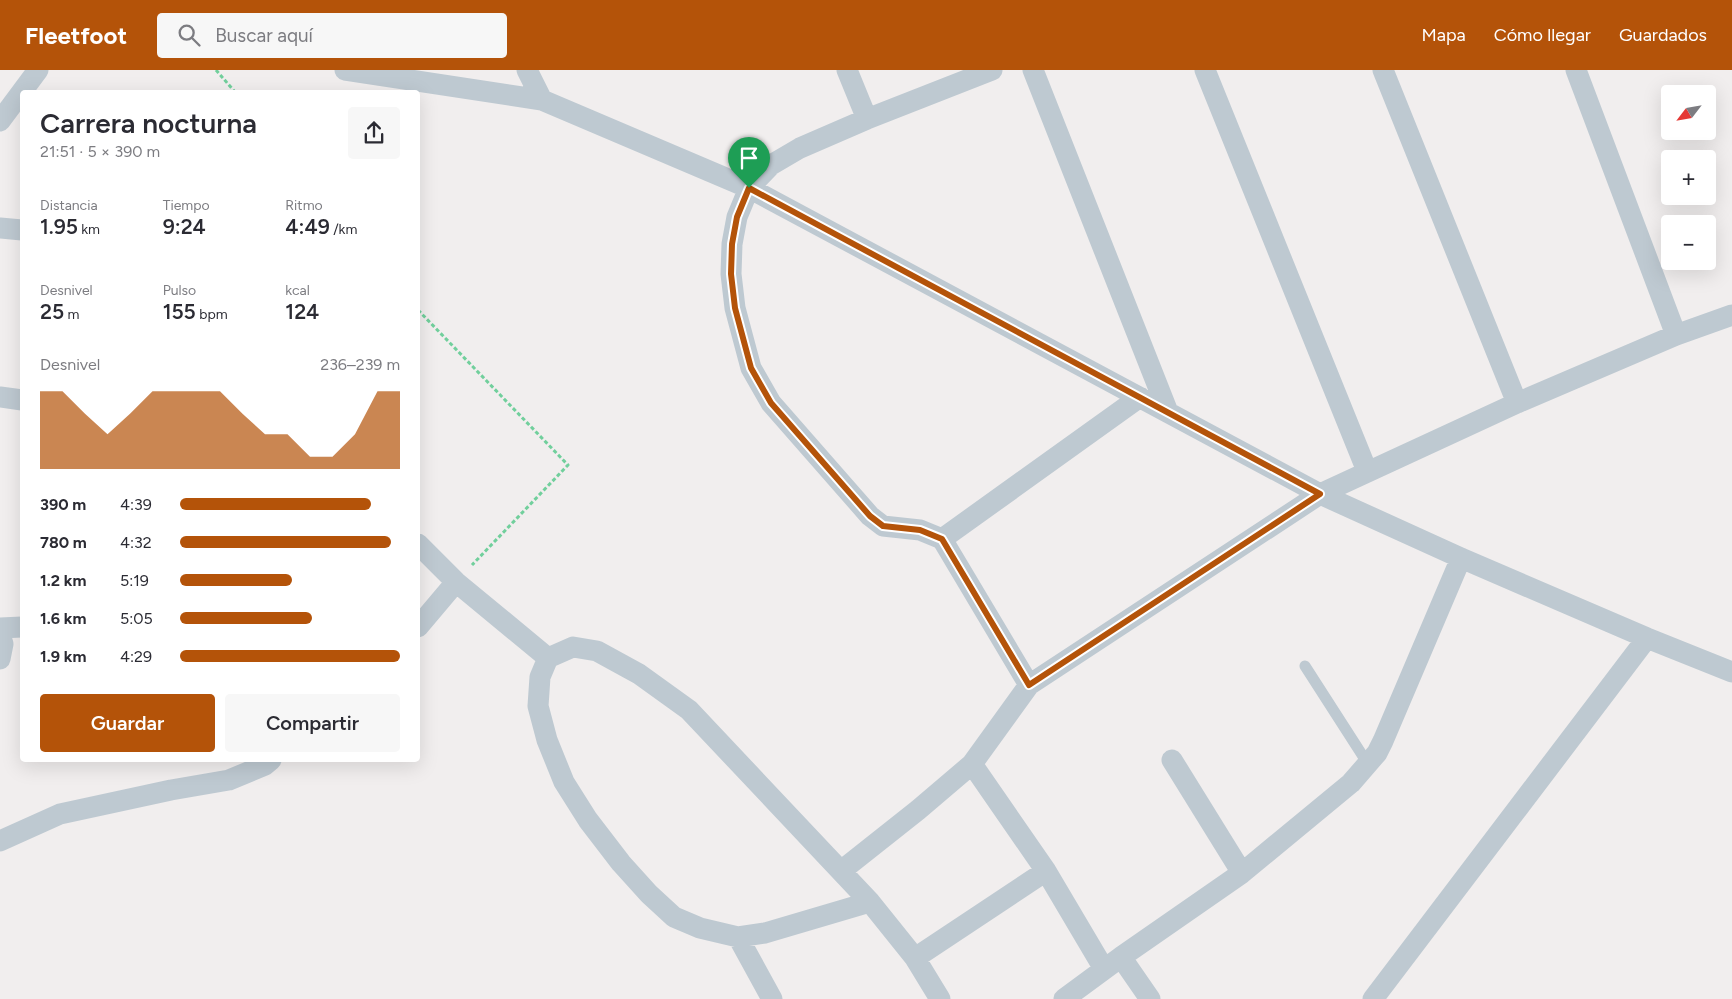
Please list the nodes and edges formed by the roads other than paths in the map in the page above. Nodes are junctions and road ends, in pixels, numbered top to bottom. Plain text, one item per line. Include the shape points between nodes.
1 (38, 70) edge
2 (345, 70) edge
3 (527, 70) edge
4 (847, 70) edge
5 (992, 70) edge
6 (1034, 70) edge
7 (1205, 70) edge
8 (1383, 70) edge
9 (1576, 70) edge
10 (23, 90) edge
11 (20, 94) edge
12 (542, 100) junction
13 (867, 119) junction
14 (0, 121) edge
15 (749, 188) junction
16 (0, 228) edge
17 (20, 230) edge
18 (1732, 316) edge
19 (1676, 335) junction
20 (0, 397) edge
21 (1140, 398) junction
22 (20, 400) edge
23 (1516, 403) junction
24 (1168, 412) junction
25 (1367, 471) junction
26 (1320, 494) junction
27 (942, 539) junction
28 (420, 546) edge
29 (1461, 558) junction
30 (456, 582) junction
31 (420, 625) edge
32 (20, 627) edge
33 (0, 628) edge
34 (0, 634) edge
35 (1647, 638) junction
36 (548, 658) junction
37 (0, 659) edge
38 (1304, 666) dead end
39 (1732, 672) edge
40 (1029, 685) junction
41 (1172, 760) dead end
42 (268, 762) edge
43 (972, 764) junction
44 (1368, 764) junction
45 (0, 841) edge
46 (841, 871) junction
47 (1046, 871) junction
48 (1242, 873) junction
49 (870, 902) junction
50 (738, 937) junction
51 (915, 958) junction
52 (1112, 963) junction
53 (772, 999) edge
54 (940, 999) edge
55 (1064, 999) edge
56 (1150, 999) edge
57 (1373, 999) edge

1 - 10 street
2 - 12 street
3 - 12 street
4 - 13 street
5 - 13 street
6 - 24 street
7 - 25 street
8 - 23 street
9 - 19 street
11 - 14 street
12 - 15 street
13 - 15 street via 792,152 771,166
15 - 21 street
15 - 27 street via 737,217 731,274 735,308 751,368 771,403 870,516 883,526 920,530
16 - 17 street
18 - 19 street
19 - 23 street
20 - 22 street
21 - 24 street
21 - 27 street
23 - 25 street
24 - 26 street
25 - 26 street
26 - 29 street
26 - 40 street
27 - 40 street
28 - 30 street
29 - 35 street
29 - 44 street via 1383,741
30 - 31 street
30 - 36 street
32 - 33 street
34 - 37 street via 3,644
35 - 39 street
35 - 57 street
36 - 46 street via 573,647 597,652 646,679 689,710
36 - 50 street via 540,678 538,706 564,782 588,820 649,894 674,917 700,928
38 - 44 lane
40 - 43 street
41 - 48 street
42 - 45 street via 229,780 60,814
43 - 46 street
43 - 47 street
44 - 48 street via 1351,783
46 - 49 street
47 - 51 street
47 - 52 street
48 - 52 street
49 - 50 street via 765,933
49 - 51 street
50 - 53 street
51 - 54 street
52 - 55 street
52 - 56 street

